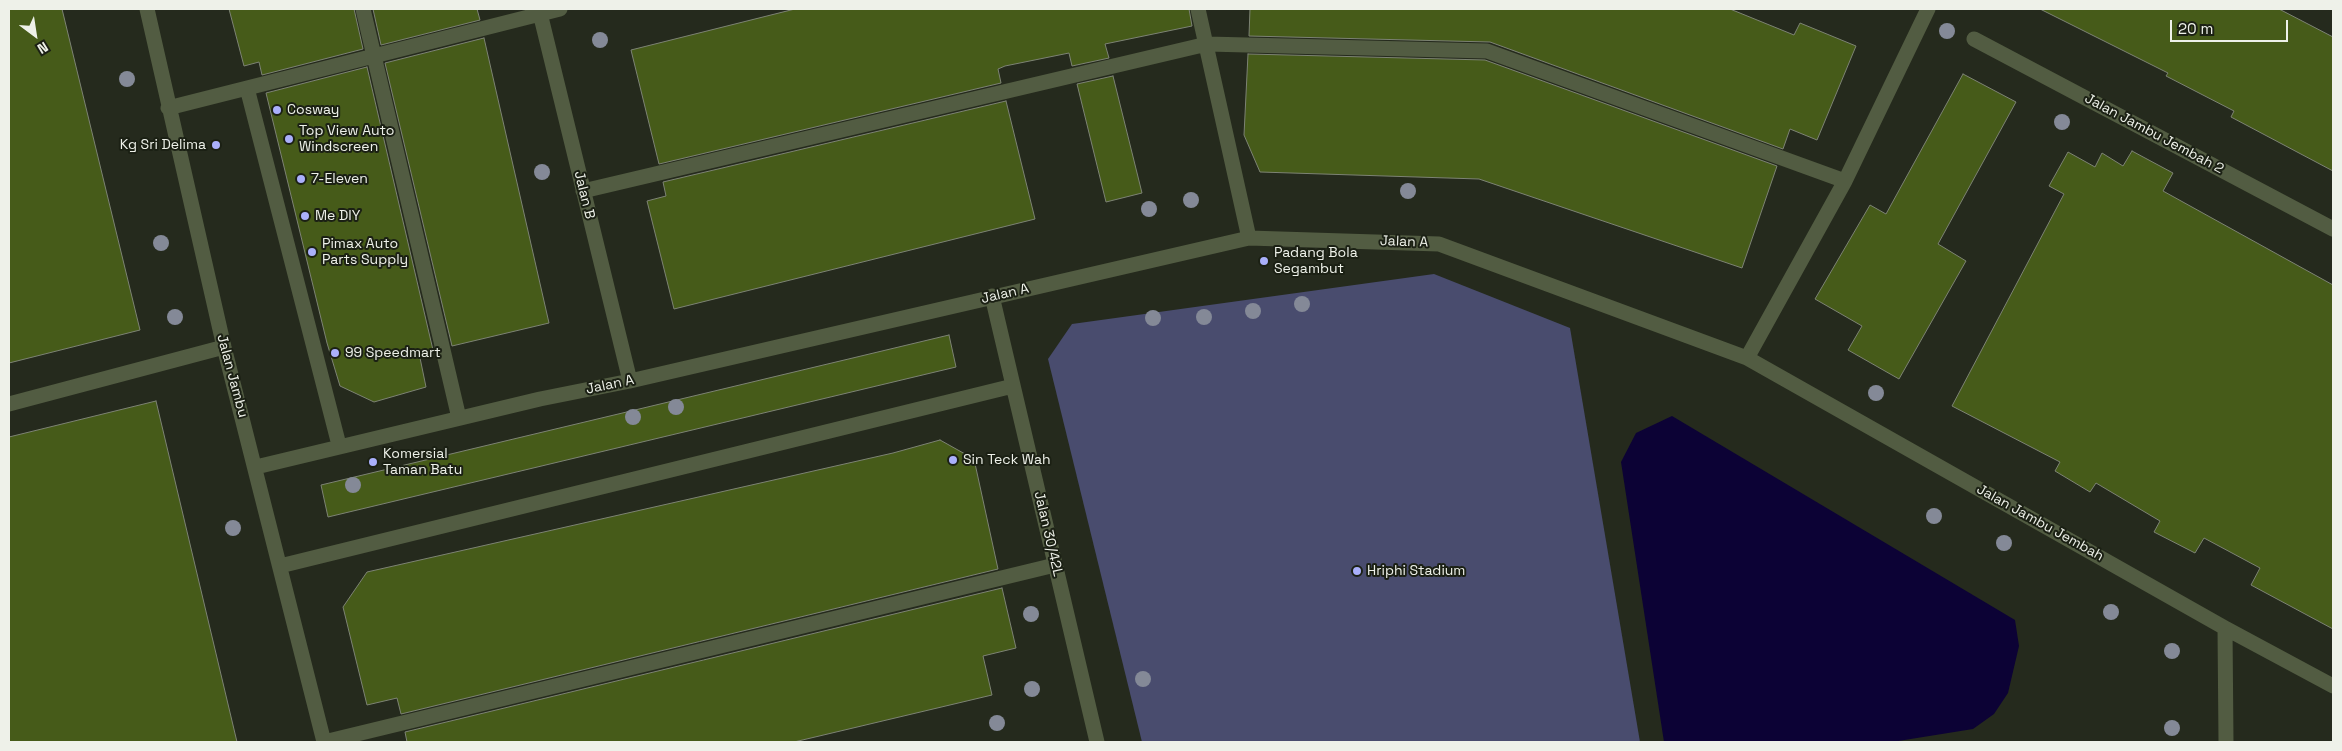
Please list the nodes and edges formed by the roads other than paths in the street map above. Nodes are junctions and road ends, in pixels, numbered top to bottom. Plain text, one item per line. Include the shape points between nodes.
1 (147, 9) edge
2 (363, 9) edge
3 (560, 9) edge
4 (1198, 9) edge
5 (1926, 9) edge
6 (539, 11) edge
7 (1974, 40) dead end
8 (1207, 44) junction
9 (375, 56) junction
10 (247, 88) junction
11 (168, 108) junction
12 (1845, 181) junction
13 (583, 191) junction
14 (2333, 229) edge
15 (1249, 238) junction
16 (992, 296) junction
17 (224, 347) junction
18 (1747, 358) junction
19 (630, 381) junction
20 (1013, 386) junction
21 (9, 404) edge
22 (459, 418) junction
23 (339, 446) junction
24 (256, 467) junction
25 (1055, 565) junction
26 (280, 566) junction
27 (2225, 628) junction
28 (2333, 686) edge
29 (324, 742) edge
30 (1095, 742) edge
31 (2226, 742) edge

1 - 11 street, Jalan Jambu
2 - 9 street
3 - 6 street
4 - 8 street
5 - 12 street
6 - 9 street
6 - 13 street, Jalan B
7 - 14 street, Jalan Jambu Jembah 2
8 - 12 street via 1487,52
8 - 13 street
8 - 15 street
9 - 10 street
9 - 22 street
10 - 11 street
10 - 23 street
11 - 17 street, Jalan Jambu
12 - 18 street
13 - 19 street, Jalan B
15 - 16 street, Jalan A
15 - 18 street, Jalan A via 1439,244
16 - 19 street, Jalan A
16 - 20 street, Jalan 30/42L
17 - 21 street
17 - 24 street, Jalan Jambu
18 - 27 street, Jalan Jambu Jembah
19 - 22 street, Jalan A
20 - 25 street, Jalan 30/42L
20 - 26 street
22 - 23 street, Jalan A
23 - 24 street, Jalan A
24 - 26 street, Jalan Jambu
25 - 29 street
25 - 30 street, Jalan 30/42L
26 - 29 street, Jalan Jambu
27 - 28 street, Jalan Jambu Jembah
27 - 31 street

